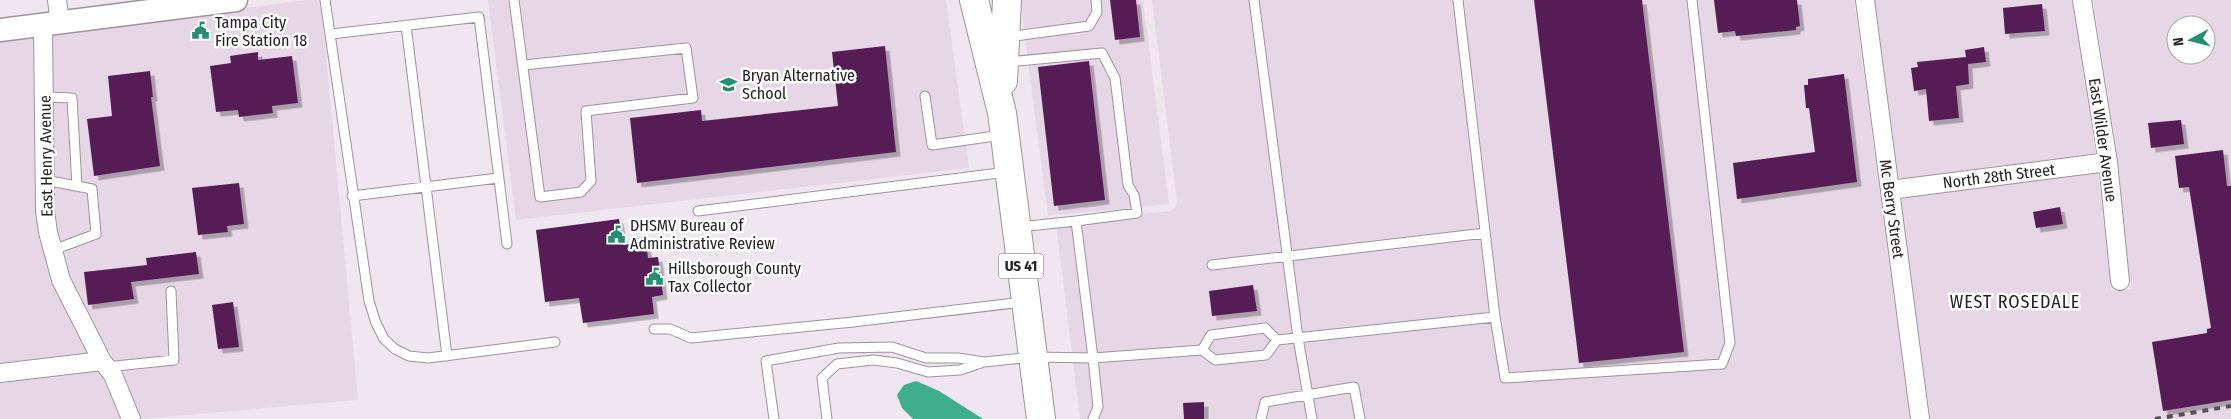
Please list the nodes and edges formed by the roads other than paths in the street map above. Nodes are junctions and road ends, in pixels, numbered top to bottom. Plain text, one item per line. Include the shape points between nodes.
1 (57, 0) edge
2 (236, 0) edge
3 (325, 0) edge
4 (514, 0) edge
5 (974, 0) edge
6 (1007, 0) edge
7 (1096, 0) edge
8 (1254, 0) edge
9 (1458, 0) edge
10 (1692, 0) edge
11 (1865, 0) edge
12 (2082, 0) edge
13 (51, 24) junction
14 (406, 26) junction
15 (0, 30) edge
16 (330, 34) junction
17 (1004, 50) junction
18 (524, 65) junction
19 (925, 96) dead end
20 (45, 97) junction
21 (1003, 124) junction
22 (2108, 162) junction
23 (1009, 172) junction
24 (498, 178) junction
25 (45, 180) junction
26 (76, 186) junction
27 (425, 187) junction
28 (1890, 190) junction
29 (352, 196) junction
30 (698, 211) dead end
31 (1076, 221) junction
32 (1016, 228) junction
33 (1485, 233) junction
34 (507, 244) dead end
35 (53, 250) junction
36 (1289, 256) junction
37 (1212, 265) dead end
38 (2120, 282) dead end
39 (171, 291) dead end
40 (1026, 301) junction
41 (1495, 316) junction
42 (654, 329) dead end
43 (1298, 338) junction
44 (1277, 340) junction
45 (555, 342) dead end
46 (1202, 350) junction
47 (447, 356) junction
48 (1033, 357) junction
49 (1093, 358) junction
50 (984, 362) junction
51 (104, 364) junction
52 (0, 374) edge
53 (1307, 394) junction
54 (131, 419) edge
55 (774, 419) edge
56 (827, 419) edge
57 (1041, 419) edge
58 (1093, 419) edge
59 (1261, 419) edge
60 (1312, 419) edge
61 (1360, 419) edge
62 (1920, 419) edge

1 - 13 street, East Henry Avenue
2 - 13 street
3 - 16 lane
4 - 18 lane
5 - 21 main road, US 41
6 - 17 main road, US 41
7 - 17 lane via 1097,12 1089,26
8 - 36 lane
9 - 33 lane
10 - 41 lane via 1730,343 1722,364 1505,378
11 - 28 street, Mc Berry Street
12 - 22 street, East Wilder Avenue
13 - 15 street
13 - 20 street, East Henry Avenue
14 - 16 lane
14 - 24 lane via 479,17
14 - 27 lane
16 - 29 lane
17 - 21 main road, US 41
17 - 31 lane via 1102,53 1115,78 1128,185 1134,195 1137,213
18 - 18 lane via 540,197 582,192 591,181 586,111 693,98 686,48
19 - 21 lane via 932,145
20 - 25 street, East Henry Avenue
20 - 26 lane via 72,98
21 - 23 main road, US 41
22 - 28 street, North 28th Street
22 - 38 street, East Wilder Avenue
23 - 30 lane
23 - 32 main road, US 41
24 - 27 lane
24 - 34 lane
25 - 26 lane
25 - 35 street, East Henry Avenue via 45,211
26 - 35 lane via 92,189 96,234
27 - 29 lane
27 - 47 lane
28 - 62 street, Mc Berry Street
29 - 47 lane via 368,301 380,332 395,349 409,356
31 - 32 lane
31 - 49 lane
32 - 40 main road, US 41
33 - 36 lane
33 - 41 lane
35 - 51 street, East Henry Avenue via 61,280
36 - 37 lane
36 - 43 lane
39 - 51 lane via 174,360
40 - 42 lane via 691,338 670,329
40 - 48 main road, US 41
41 - 43 lane
43 - 44 lane
43 - 53 lane
44 - 46 lane via 1266,355 1215,360
44 - 46 lane via 1264,328 1211,335
45 - 47 lane
46 - 49 lane
48 - 49 lane
48 - 50 lane
48 - 57 main road, US 41
49 - 58 lane via 1098,408
50 - 55 lane via 926,358 892,347 839,348 766,361
50 - 56 lane via 960,370 928,372 873,360 837,364 822,378
51 - 52 street
51 - 54 street, East Henry Avenue via 113,375
53 - 59 lane via 1265,402
53 - 60 lane
53 - 61 lane via 1354,387

